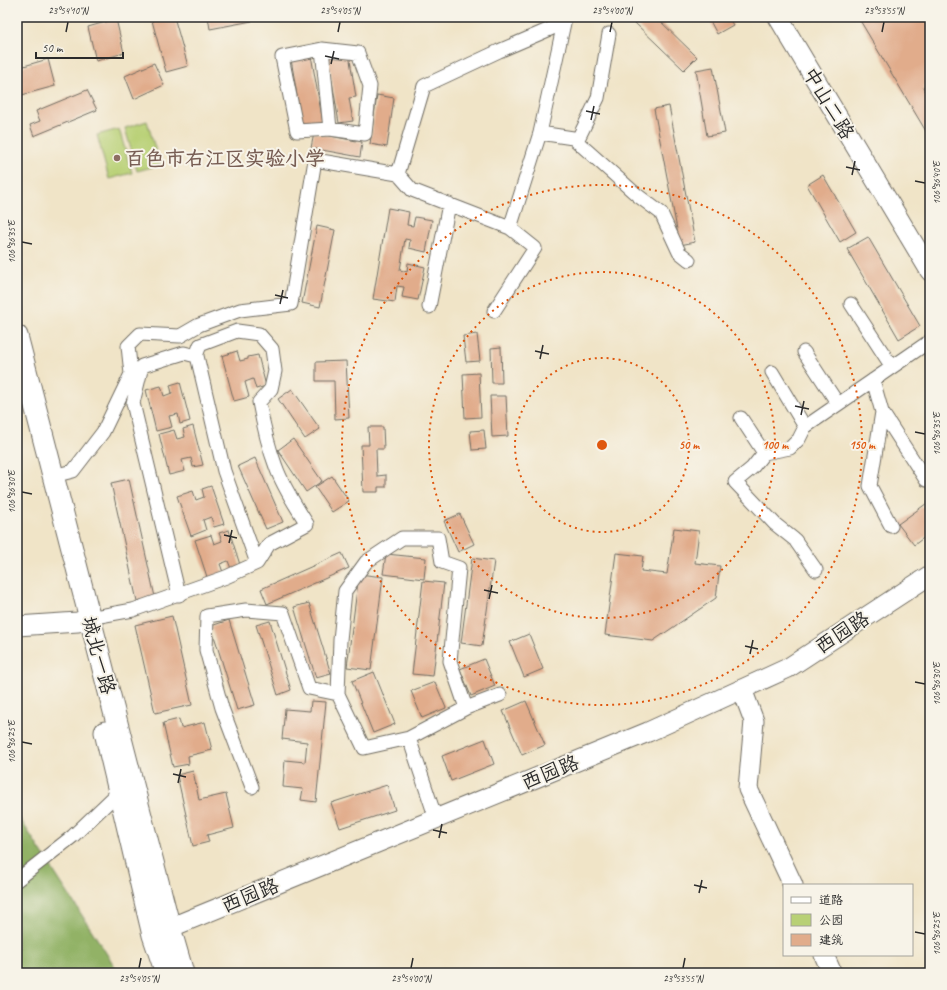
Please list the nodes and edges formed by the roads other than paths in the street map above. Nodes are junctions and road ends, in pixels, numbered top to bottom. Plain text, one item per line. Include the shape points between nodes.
1 (778, 17) edge
2 (609, 34) dead end
3 (322, 49) junction
4 (330, 129) junction
5 (540, 133) junction
6 (577, 141) junction
7 (398, 174) junction
8 (449, 204) junction
9 (510, 228) junction
10 (689, 260) dead end
11 (930, 272) edge
12 (851, 304) dead end
13 (429, 308) dead end
14 (494, 311) dead end
15 (17, 336) edge
16 (930, 341) edge
17 (804, 352) dead end
18 (196, 356) junction
19 (892, 367) junction
20 (772, 372) dead end
21 (873, 380) junction
22 (17, 388) edge
23 (838, 404) junction
24 (882, 412) junction
25 (741, 418) dead end
26 (805, 427) junction
27 (764, 453) junction
28 (53, 476) junction
29 (926, 480) dead end
30 (891, 526) dead end
31 (257, 563) junction
32 (816, 570) dead end
33 (930, 575) edge
34 (179, 594) junction
35 (84, 620) junction
36 (17, 626) edge
37 (742, 689) junction
38 (338, 694) junction
39 (500, 695) dead end
40 (466, 708) junction
41 (409, 738) junction
42 (252, 787) dead end
43 (119, 792) junction
44 (436, 819) junction
45 (17, 880) edge
46 (793, 884) edge
47 (161, 931) junction
48 (824, 956) edge
49 (166, 973) edge
50 (183, 973) edge
51 (832, 973) edge

1 - 11 street, 中山二路
2 - 6 street via 598,98
3 - 4 street
3 - 4 street via 282,57 297,131
3 - 4 street via 358,53 370,86 365,134
5 - 6 street via 573,138
5 - 7 street via 564,23 424,86
5 - 9 street
6 - 10 street via 661,213 679,252
7 - 8 street via 412,190
7 - 28 street via 315,160 291,304 240,310 199,325 180,336 140,334 128,346 131,374 103,432 73,471
8 - 9 street
8 - 13 street
9 - 14 street via 535,248
12 - 19 street
15 - 28 main road, 城北一路
16 - 19 street
17 - 23 street
18 - 31 street via 224,471
18 - 31 street via 200,345 237,331 259,334 272,349 275,371 271,388 259,402 276,468 307,524 270,544
18 - 34 street via 184,353 142,366 133,402
19 - 21 street
20 - 26 street
21 - 23 street
21 - 24 street
22 - 35 main road, 城北一路
23 - 26 street
24 - 29 street
24 - 30 street via 870,486
25 - 27 street
26 - 27 street via 799,439 790,448
27 - 32 street via 752,468 735,482 775,524 795,540
28 - 35 main road, 城北一路
31 - 34 street via 226,578
33 - 37 street, 西园路 via 788,668
34 - 35 street via 133,610
35 - 36 street
35 - 43 main road, 城北一路
35 - 47 main road, 城北一路
37 - 44 street, 西园路 via 648,732
37 - 46 street via 754,721 748,789
38 - 40 street via 345,591 366,562 402,538 438,538 442,562 459,568 450,660
38 - 41 street via 364,748
38 - 42 street via 309,688 283,613 246,610 208,616 206,650 222,708
39 - 40 street
40 - 41 street
41 - 44 street
43 - 45 street via 73,836
43 - 47 main road, 城北一路
44 - 47 street, 西园路
47 - 49 main road, 城北一路
47 - 50 main road, 城北一路
48 - 51 street

